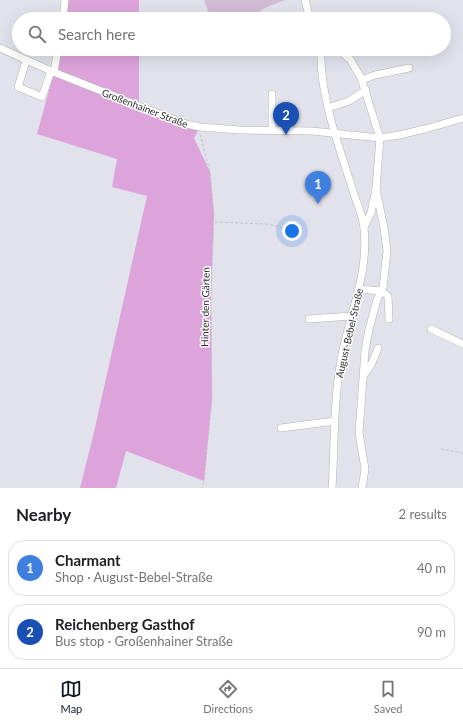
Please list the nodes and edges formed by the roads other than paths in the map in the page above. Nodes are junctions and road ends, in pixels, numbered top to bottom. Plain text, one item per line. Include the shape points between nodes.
1 (66, 0) edge
2 (304, 0) edge
3 (64, 12) edge
4 (308, 12) edge
5 (0, 48) edge
6 (12, 54) edge
7 (16, 56) edge
8 (56, 56) edge
9 (321, 56) edge
10 (347, 57) edge
11 (26, 61) junction
12 (409, 68) dead end
13 (53, 72) junction
14 (362, 80) junction
15 (366, 90) junction
16 (272, 94) dead end
17 (328, 108) junction
18 (463, 118) edge
19 (272, 130) junction
20 (335, 132) junction
21 (380, 138) junction
22 (376, 189) junction
23 (364, 227) junction
24 (359, 288) junction
25 (381, 291) junction
26 (352, 316) junction
27 (309, 319) dead end
28 (389, 319) dead end
29 (432, 329) dead end
30 (463, 344) edge
31 (378, 348) dead end
32 (364, 375) junction
33 (335, 421) junction
34 (281, 428) dead end
35 (332, 488) edge
36 (362, 488) edge

1 - 3 street
2 - 4 street
5 - 6 street, Großenhainer Straße
7 - 11 street, Großenhainer Straße
8 - 13 street
9 - 17 street, August-Bebel-Straße
10 - 14 street, August-Bebel-Straße
11 - 13 street, Großenhainer Straße
11 - 13 street via 18,87 42,97
12 - 14 street
13 - 19 street, Großenhainer Straße via 186,124 200,127
14 - 15 street, August-Bebel-Straße
15 - 17 street via 349,101
15 - 21 street, August-Bebel-Straße
16 - 19 street
17 - 20 street, August-Bebel-Straße
18 - 21 street, Großenhainer Straße
19 - 20 street, Großenhainer Straße
20 - 21 street, Großenhainer Straße
20 - 23 street, August-Bebel-Straße
21 - 22 street, August-Bebel-Straße
22 - 23 street, August-Bebel-Straße via 371,213
22 - 25 street, August-Bebel-Straße via 388,251
23 - 24 street, August-Bebel-Straße
24 - 25 street
24 - 26 street, August-Bebel-Straße
25 - 28 street via 388,296
25 - 32 street, August-Bebel-Straße via 369,330
26 - 27 street
26 - 33 street, August-Bebel-Straße via 342,355
29 - 30 street
31 - 32 street, August-Bebel-Straße
32 - 36 street, August-Bebel-Straße via 359,433 365,469
33 - 34 street
33 - 35 street, August-Bebel-Straße

